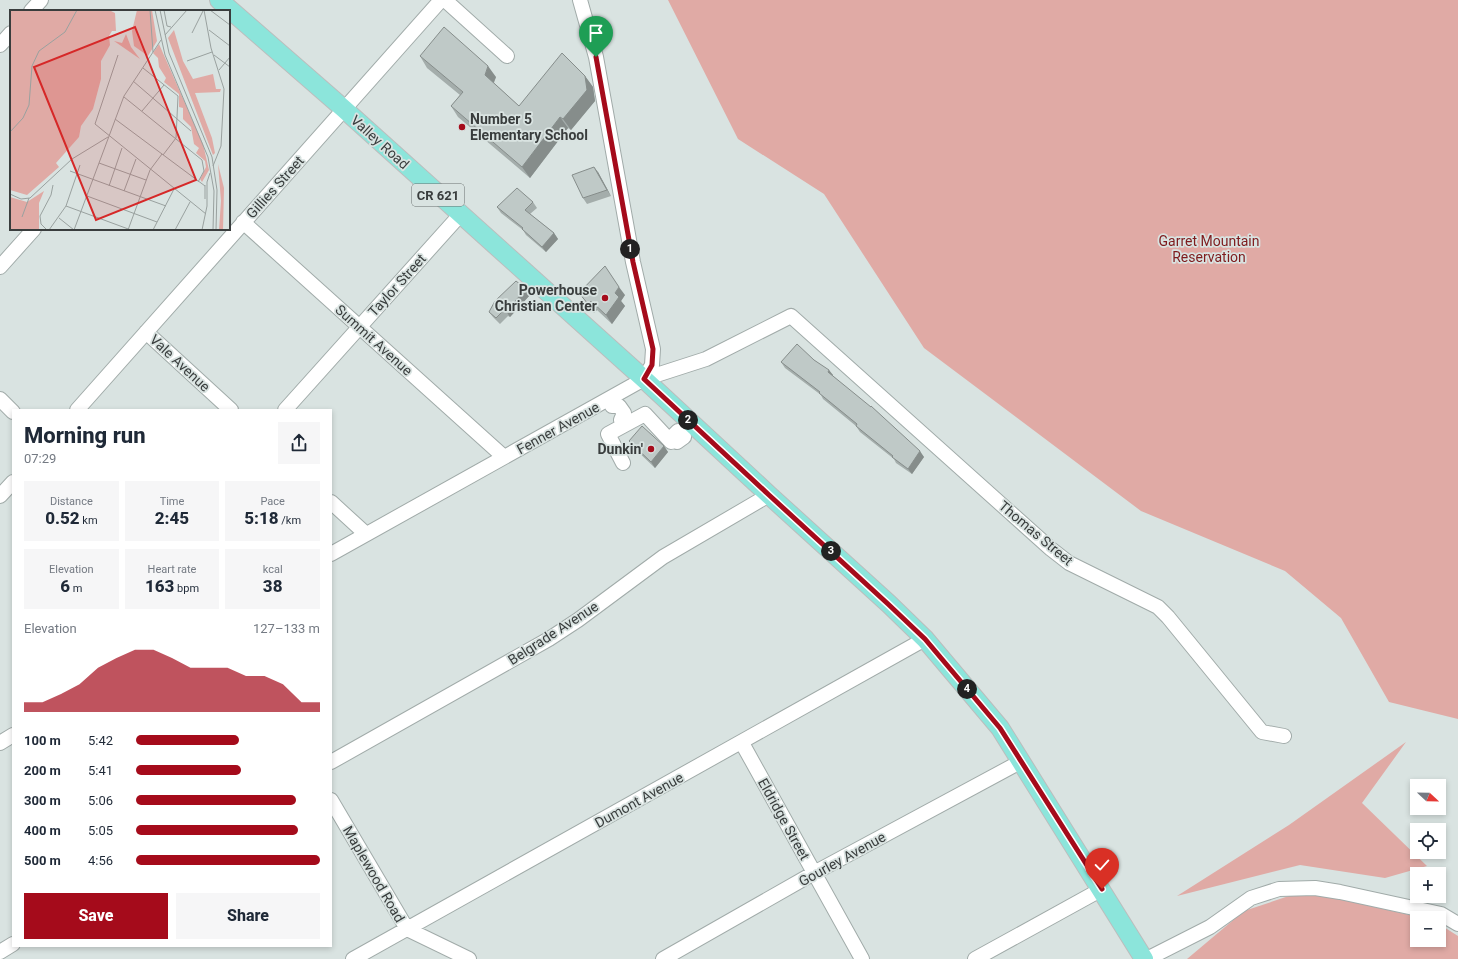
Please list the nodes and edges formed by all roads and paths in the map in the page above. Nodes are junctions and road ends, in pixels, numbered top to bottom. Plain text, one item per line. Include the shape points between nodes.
1 (41, 0) edge
2 (441, 0) edge
3 (445, 0) edge
4 (580, 0) edge
5 (32, 10) edge
6 (230, 12) edge
7 (10, 34) edge
8 (0, 45) edge
9 (507, 56) dead end
10 (344, 109) junction
11 (460, 215) junction
12 (243, 222) junction
13 (33, 230) edge
14 (0, 267) edge
15 (791, 316) joint
16 (360, 327) junction
17 (146, 332) junction
18 (644, 379) junction
19 (0, 400) edge
20 (610, 403) junction
21 (78, 409) edge
22 (230, 409) edge
23 (287, 409) edge
24 (12, 411) edge
25 (622, 422) junction
26 (682, 431) junction
27 (504, 457) junction
28 (623, 463) dead end
29 (12, 483) edge
30 (769, 495) junction
31 (0, 496) edge
32 (332, 503) edge
33 (366, 534) junction
34 (332, 553) edge
35 (925, 639) junction
36 (12, 736) edge
37 (1284, 736) dead end
38 (0, 743) edge
39 (742, 743) junction
40 (332, 761) edge
41 (1022, 761) junction
42 (332, 802) edge
43 (814, 873) junction
44 (1102, 889) junction
45 (1458, 924) edge
46 (406, 930) junction
47 (12, 945) edge
48 (0, 952) edge
49 (353, 959) edge
50 (469, 959) edge
51 (663, 959) edge
52 (862, 959) edge
53 (975, 959) edge
54 (1146, 959) edge

1 - 5 street
2 - 10 street, Gillies Street
3 - 9 street
4 - 18 street via 596,57 633,262 653,349 652,365
6 - 10 main road, Valley Road / CR 621
7 - 8 street
10 - 11 main road, Valley Road / CR 621
10 - 12 street, Gillies Street
11 - 16 street, Taylor Street
11 - 18 main road, Valley Road / CR 621
12 - 16 street, Summit Avenue
12 - 17 street, Gillies Street
13 - 14 street
15 - 18 street, Fenner Avenue via 706,358
15 - 37 street, Thomas Street via 1051,549 1069,563 1158,607 1262,732
16 - 23 street, Taylor Street
16 - 27 street, Summit Avenue
17 - 21 street, Gillies Street
17 - 22 street, Vale Avenue
18 - 20 street, Fenner Avenue
18 - 26 main road, Valley Road / CR 621
19 - 24 street
20 - 25 street via 609,412 614,420
20 - 27 street, Fenner Avenue
25 - 26 street via 645,414 671,442
25 - 28 street via 608,434
26 - 30 main road, Valley Road / CR 621
27 - 33 street, Fenner Avenue
29 - 31 street
30 - 35 main road, Valley Road / CR 621
30 - 40 street, Belgrade Avenue via 663,557 549,639
32 - 33 street
33 - 34 street, Fenner Avenue
35 - 39 street, Dumont Avenue
35 - 41 main road, Valley Road / CR 621 via 1000,728
36 - 38 street
39 - 43 street, Eldridge Street
39 - 46 street, Dumont Avenue
41 - 43 street, Gourley Avenue
41 - 44 main road, Valley Road / CR 621
42 - 46 street, Maplewood Road
43 - 51 street, Gourley Avenue
43 - 52 street, Eldridge Street
44 - 53 street
44 - 54 main road, Valley Road / CR 621
45 - 54 street via 1441,914 1340,892 1315,888 1280,888 1251,898 1210,927
46 - 49 street, Dumont Avenue
46 - 50 street, Maplewood Road
47 - 48 street

